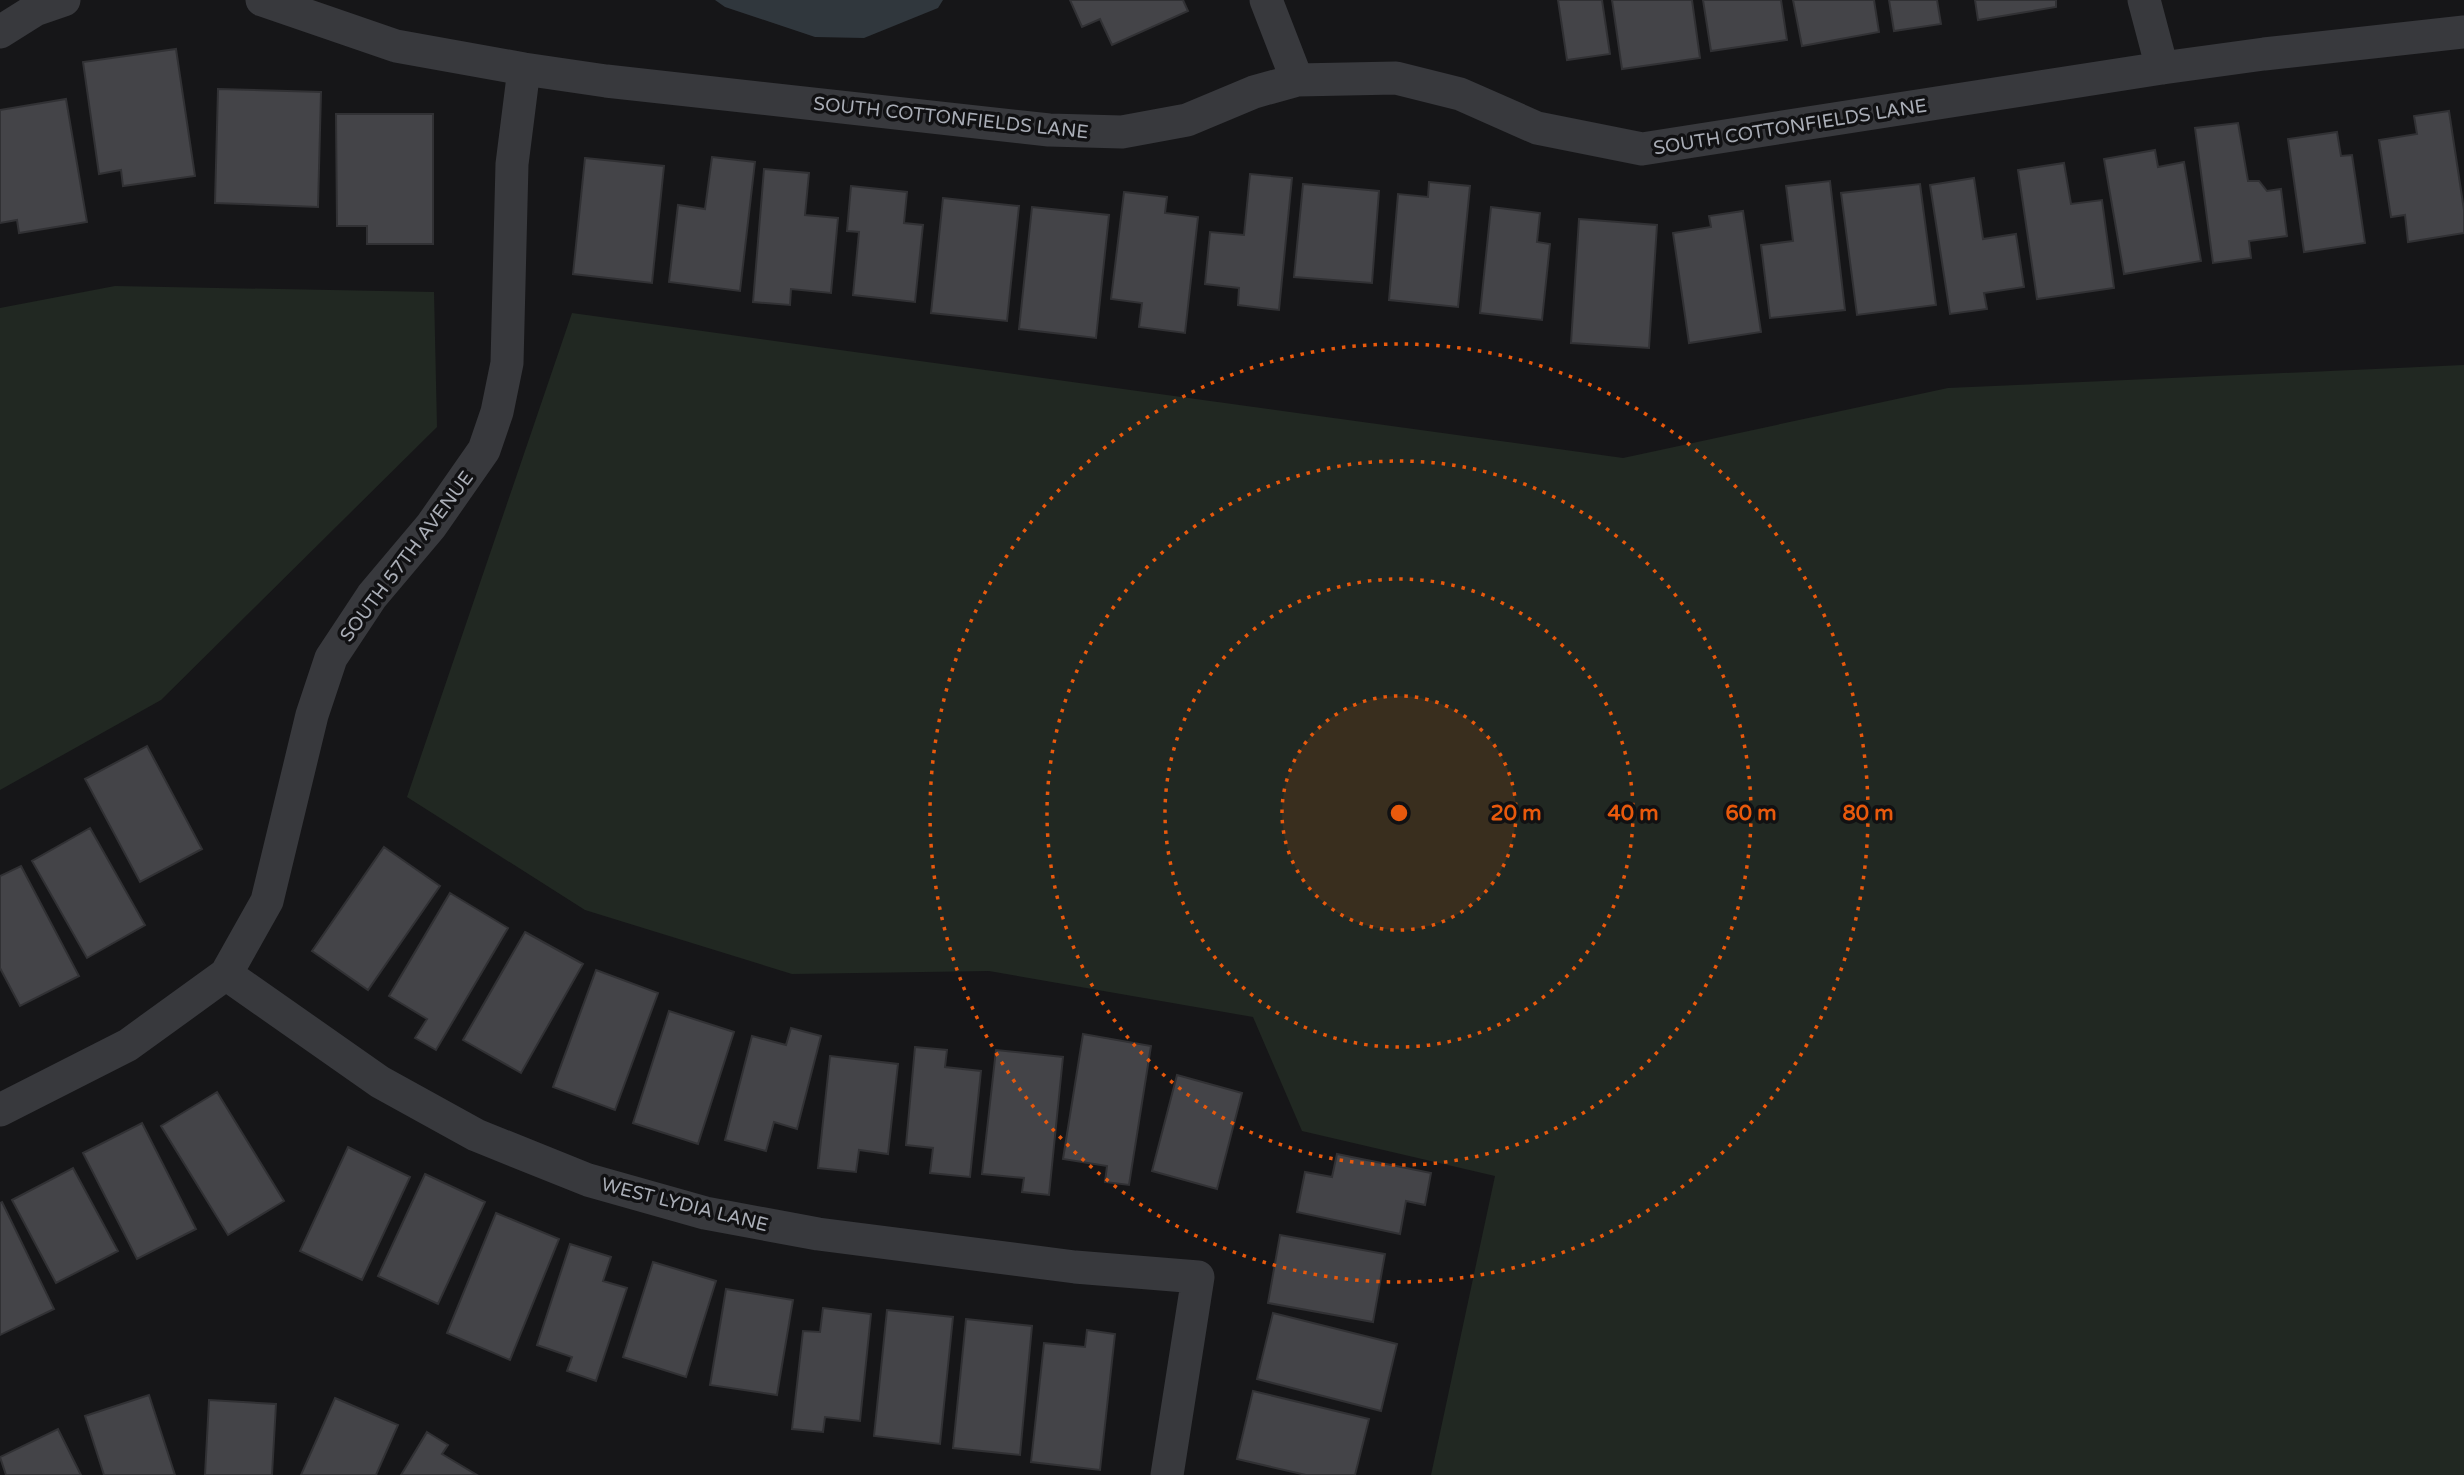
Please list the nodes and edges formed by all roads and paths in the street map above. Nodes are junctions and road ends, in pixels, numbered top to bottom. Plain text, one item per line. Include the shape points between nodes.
1 (64, 0) edge
2 (262, 0) edge
3 (1266, 0) edge
4 (2144, 0) edge
5 (0, 32) edge
6 (2464, 32) edge
7 (2162, 68) junction
8 (524, 69) junction
9 (1297, 80) junction
10 (226, 974) junction
11 (0, 1110) edge
12 (1167, 1475) edge

1 - 5 street via 34,10
2 - 8 street, SOUTH COTTONFIELDS LANE via 396,46
3 - 9 street
4 - 7 street
6 - 7 street, SOUTH COTTONFIELDS LANE
7 - 9 street, SOUTH COTTONFIELDS LANE via 1643,149 1537,128 1460,94 1396,78
8 - 9 street, SOUTH COTTONFIELDS LANE via 1049,130 1122,132 1187,120
8 - 10 street, SOUTH 57TH AVENUE via 512,164 506,363 497,412 484,450 331,657 312,715 267,901
10 - 11 street, SOUTH 57TH AVENUE via 128,1045
10 - 12 street, WEST LYDIA LANE via 392,1088 476,1135 588,1181 705,1213 818,1234 1075,1267 1198,1277

